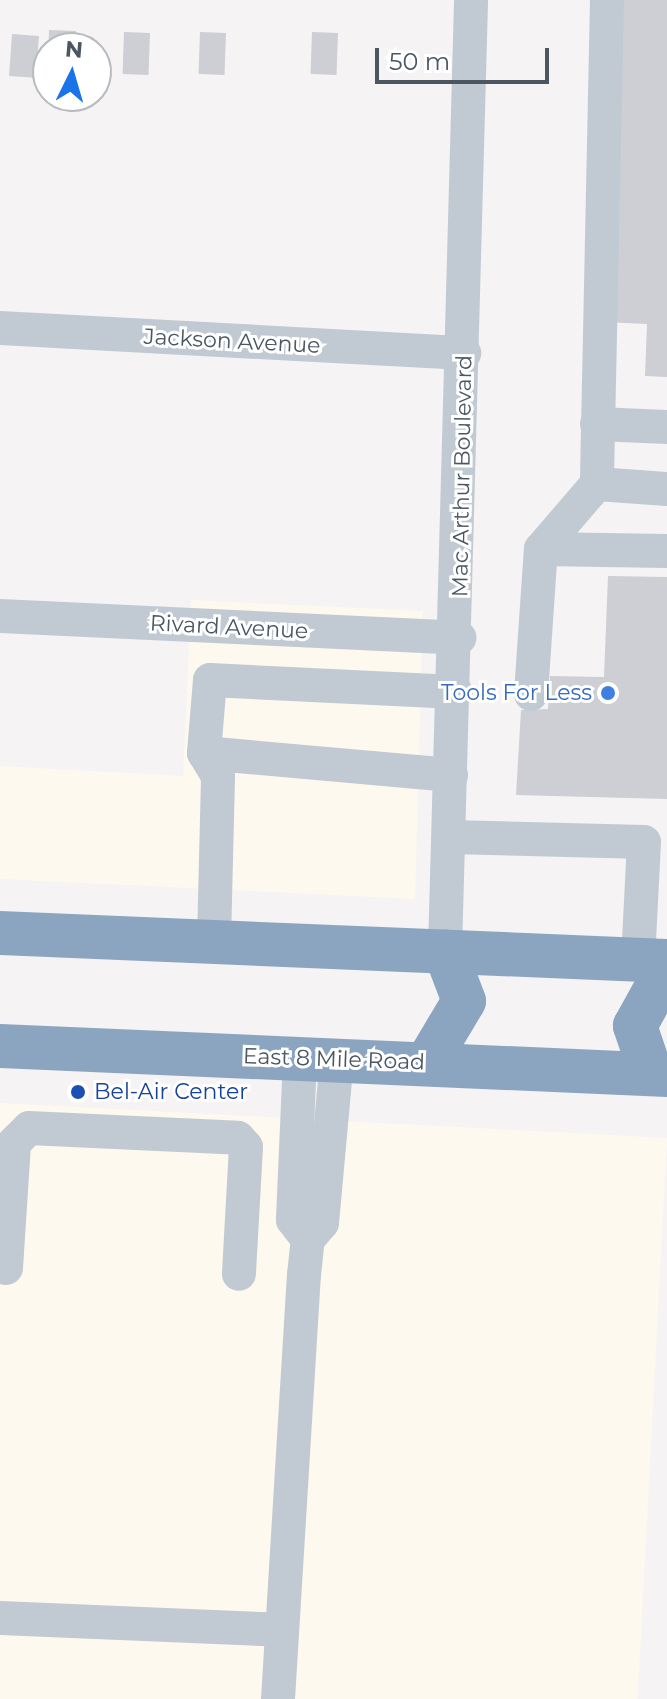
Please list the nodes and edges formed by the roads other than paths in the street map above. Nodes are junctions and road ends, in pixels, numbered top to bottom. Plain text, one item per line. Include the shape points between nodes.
1 (471, 0) edge
2 (607, 0) edge
3 (0, 328) edge
4 (464, 353) junction
5 (597, 424) junction
6 (667, 427) edge
7 (597, 484) junction
8 (667, 489) edge
9 (541, 549) junction
10 (667, 551) edge
11 (0, 616) edge
12 (459, 638) junction
13 (456, 692) junction
14 (531, 694) dead end
15 (204, 753) junction
16 (451, 775) junction
17 (450, 837) junction
18 (0, 933) edge
19 (214, 941) junction
20 (445, 951) junction
21 (657, 963) edge
22 (0, 1046) edge
23 (318, 1058) junction
24 (427, 1063) junction
25 (659, 1074) edge
26 (6, 1268) dead end
27 (239, 1274) dead end
28 (0, 1618) edge
29 (282, 1630) junction
30 (278, 1699) edge

1 - 4 street, Mac Arthur Boulevard
2 - 5 street
3 - 4 street, Jackson Avenue
4 - 12 street, Mac Arthur Boulevard
5 - 6 street
5 - 7 street
7 - 8 street
7 - 9 street
9 - 10 street
9 - 14 street
11 - 12 street, Rivard Avenue
12 - 13 street, Mac Arthur Boulevard
13 - 15 street via 210,680
13 - 16 street, Mac Arthur Boulevard
15 - 16 street
15 - 19 street via 218,776
16 - 17 street, Mac Arthur Boulevard
17 - 20 street, Mac Arthur Boulevard
17 - 21 street via 644,842
18 - 19 highway
19 - 20 highway
20 - 21 highway
20 - 24 highway via 464,1001
21 - 25 highway via 635,1026
22 - 23 highway, East 8 Mile Road
23 - 24 highway, East 8 Mile Road
23 - 29 street via 293,1220 308,1239
24 - 25 highway, East 8 Mile Road
26 - 27 street via 14,1143 29,1128 238,1138 246,1147
28 - 29 street
29 - 30 street

